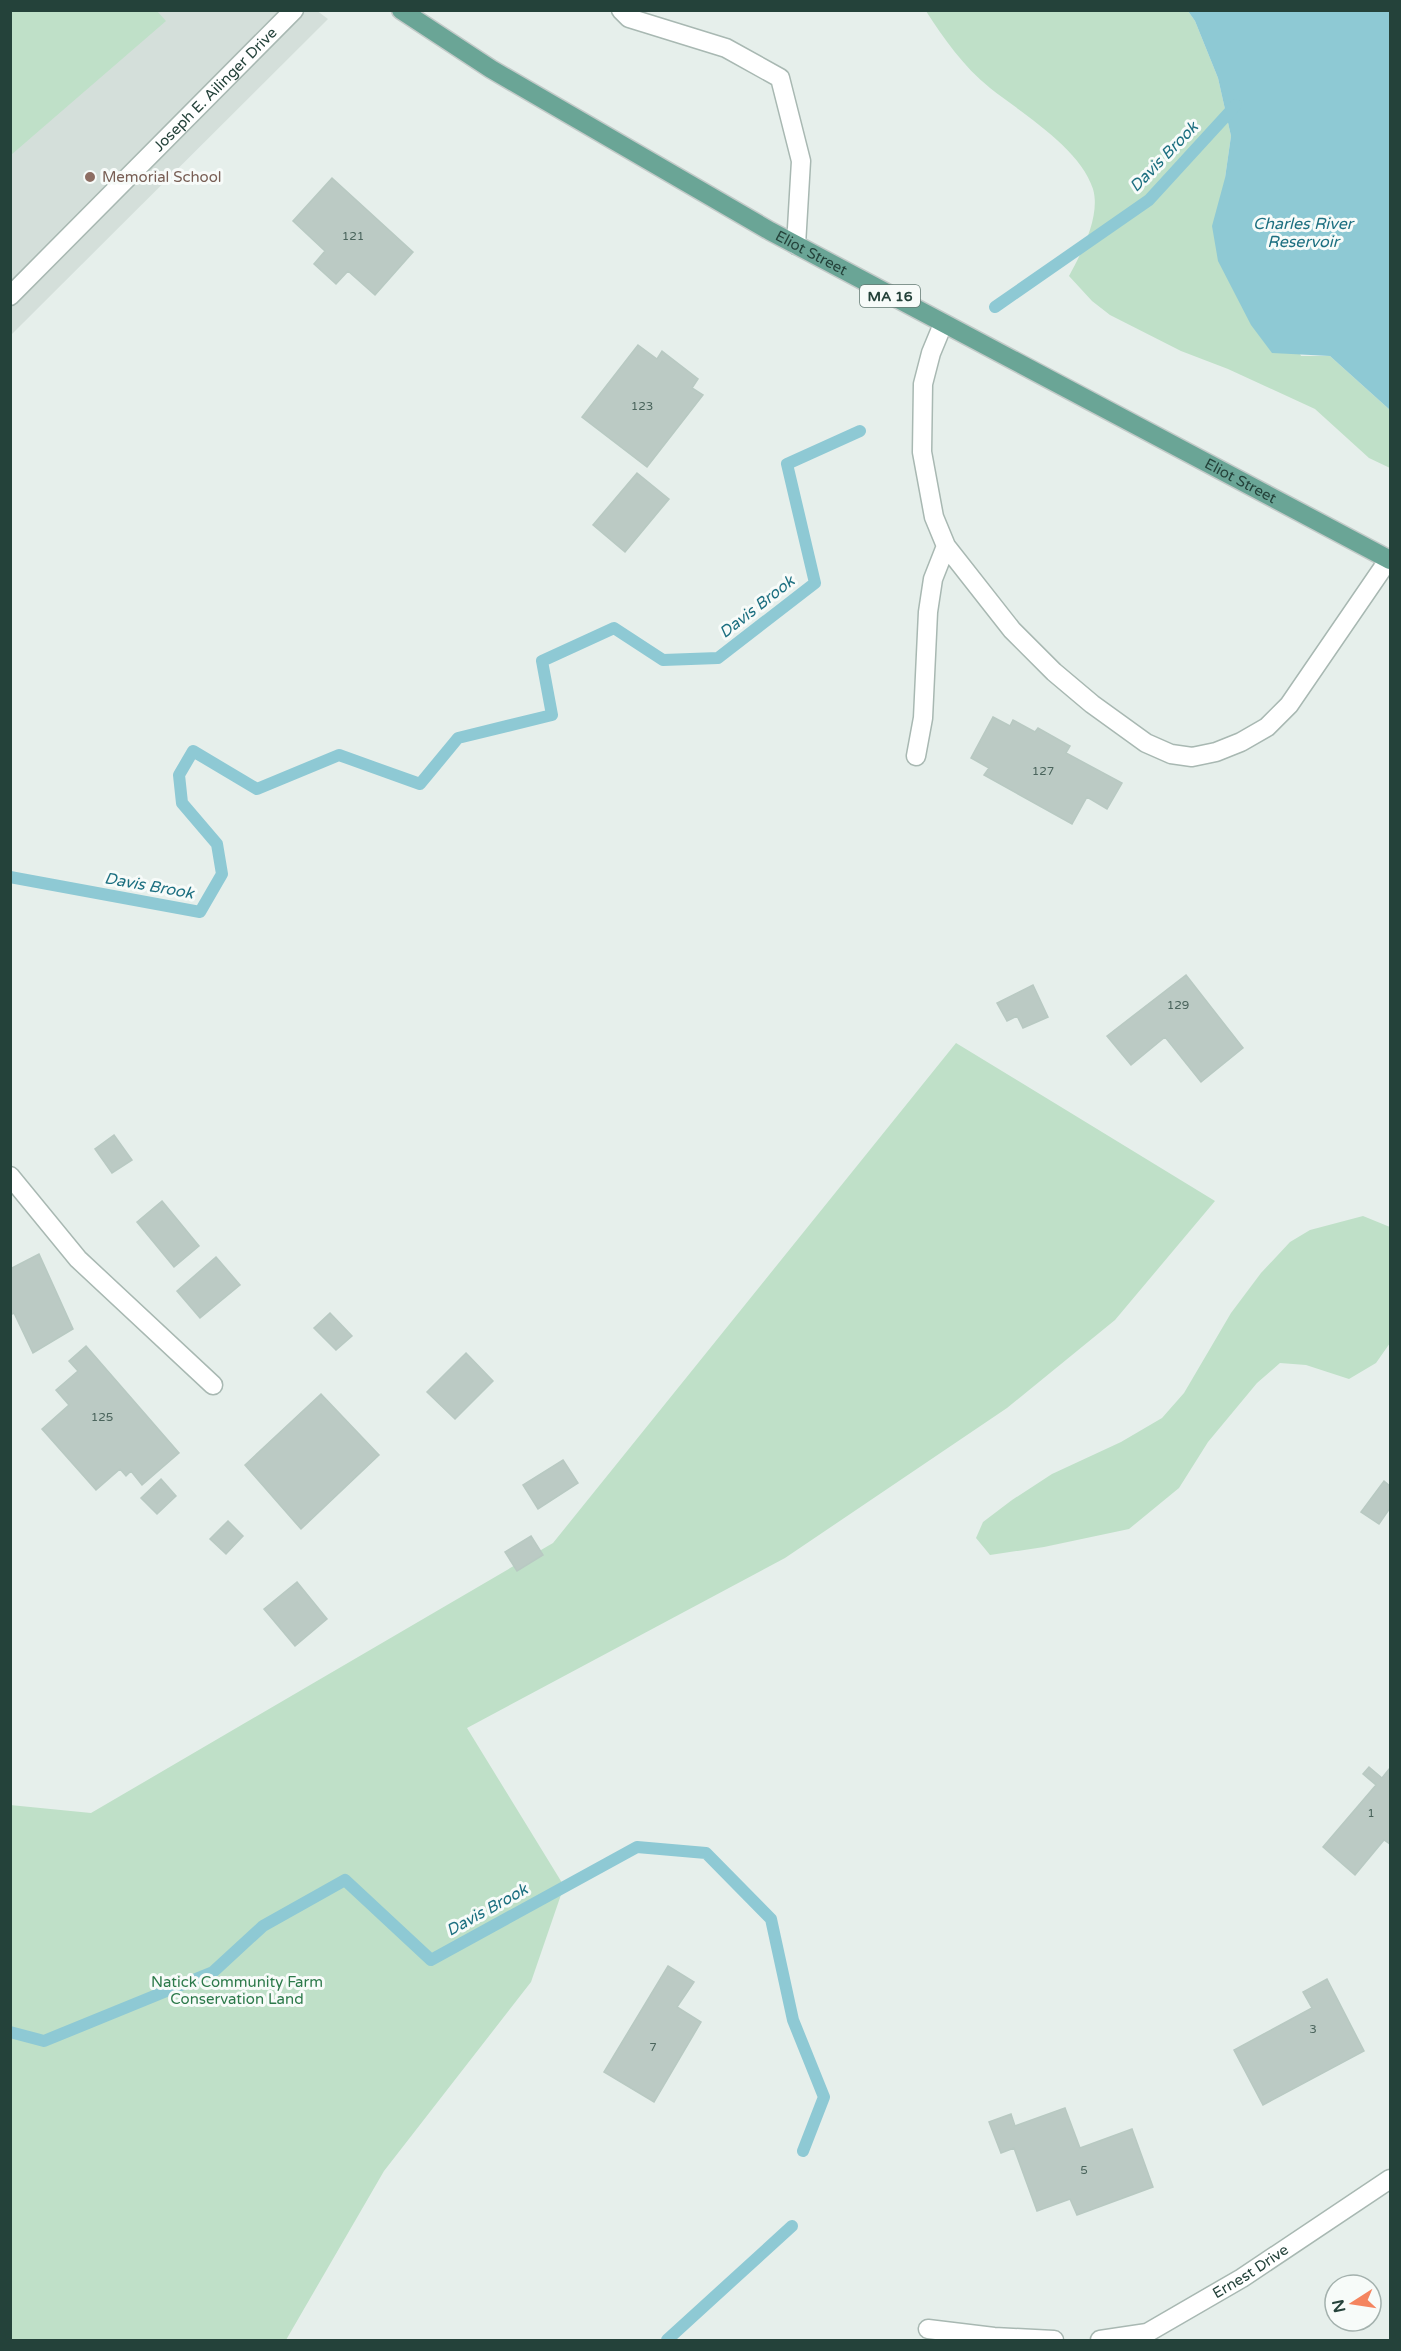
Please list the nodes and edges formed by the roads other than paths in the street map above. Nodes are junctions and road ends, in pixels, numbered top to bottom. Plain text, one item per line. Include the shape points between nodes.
1 (294, 10) edge
2 (401, 10) edge
3 (621, 10) edge
4 (796, 245) junction
5 (10, 296) edge
6 (943, 324) junction
7 (946, 546) junction
8 (1390, 560) edge
9 (916, 756) dead end
10 (10, 1176) edge
11 (213, 1385) dead end
12 (1390, 2179) edge
13 (928, 2329) dead end
14 (1054, 2340) edge
15 (1100, 2340) edge

1 - 5 street, Joseph E. Ailinger Drive
2 - 4 main road, Eliot Street / MA 16 via 491,69
3 - 4 street via 629,18 726,48 780,78 801,161
4 - 6 main road, Eliot Street / MA 16
6 - 7 street via 923,384 922,453 934,517
6 - 8 main road, Eliot Street / MA 16
7 - 8 street via 1012,630 1054,672 1146,743 1171,754 1192,757 1216,752 1267,728 1289,705
7 - 9 street via 933,579 928,612 923,718
10 - 11 street via 78,1259
12 - 15 street, Ernest Drive via 1242,2278 1146,2333
13 - 14 street

